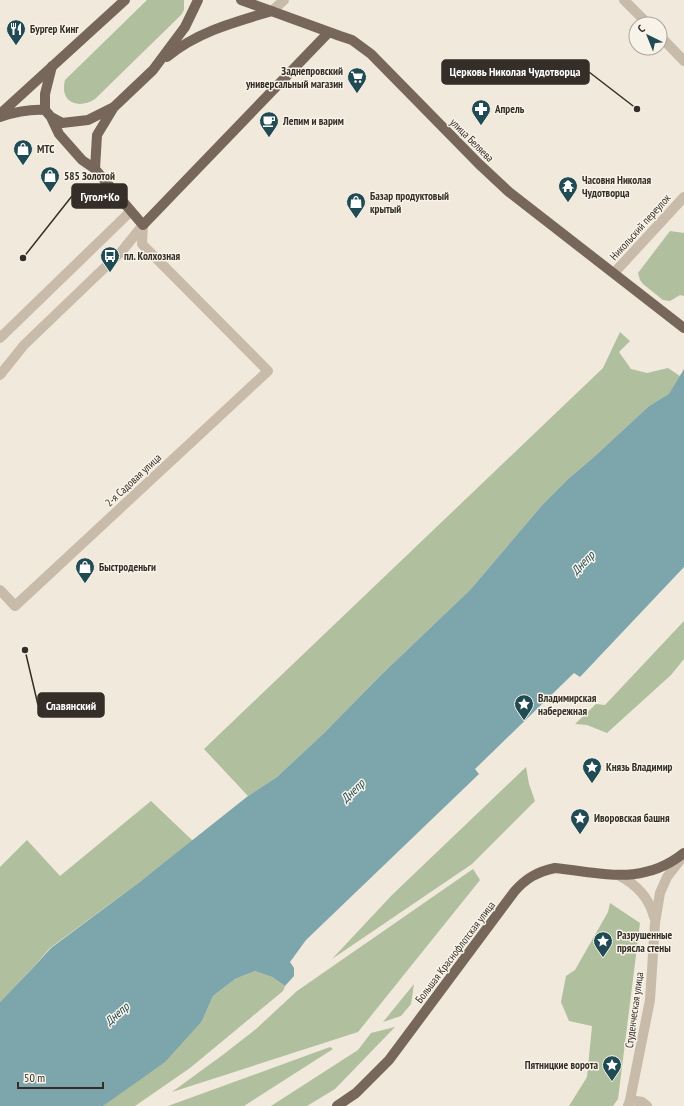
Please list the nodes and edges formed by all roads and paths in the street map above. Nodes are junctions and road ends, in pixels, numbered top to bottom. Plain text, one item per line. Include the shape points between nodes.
1 (125, 0) edge
2 (198, 0) edge
3 (241, 0) edge
4 (260, 0) edge
5 (284, 0) edge
6 (624, 0) edge
7 (272, 11) junction
8 (641, 16) edge
9 (329, 32) junction
10 (668, 44) edge
11 (684, 61) edge
12 (52, 66) junction
13 (153, 70) junction
14 (114, 107) junction
15 (0, 114) edge
16 (48, 114) junction
17 (0, 117) edge
18 (95, 169) junction
19 (684, 197) edge
20 (131, 211) junction
21 (143, 226) junction
22 (614, 273) junction
23 (684, 328) edge
24 (0, 338) edge
25 (0, 374) edge
26 (0, 590) edge
27 (684, 854) edge
28 (618, 875) junction
29 (655, 923) junction
30 (629, 1103) edge
31 (337, 1106) edge
32 (647, 1106) edge

1 - 12 main road
2 - 13 main road via 185,27
3 - 7 main road
4 - 7 main road, улица Беляева
5 - 7 street
6 - 8 street
7 - 9 main road, улица Беляева
7 - 13 main road via 228,24 200,36 180,47
9 - 21 main road
9 - 22 main road, улица Беляева via 352,40 371,54 521,203
10 - 11 street
12 - 15 main road
12 - 16 main road via 45,94
13 - 14 main road
14 - 16 main road via 88,120 62,123
14 - 18 main road via 97,135
16 - 17 main road via 35,109
16 - 18 main road via 59,134 82,160
18 - 20 main road
19 - 22 street, Никольский переулок
20 - 21 main road
20 - 24 street
21 - 25 street via 122,251 24,345
21 - 26 street, 2-я Садовая улица via 142,244 268,371 15,606
22 - 23 main road, улица Беляева
27 - 28 main road, Студенческая улица via 660,868 645,873
27 - 29 street, Студенческая улица via 667,877 660,893
28 - 29 street, Студенческая улица via 639,888 652,909
28 - 31 main road, Большая Краснофлотская улица via 556,868 543,871 522,883 389,1060 356,1093
29 - 30 street, Студенческая улица via 650,1000
30 - 32 street via 642,1102

